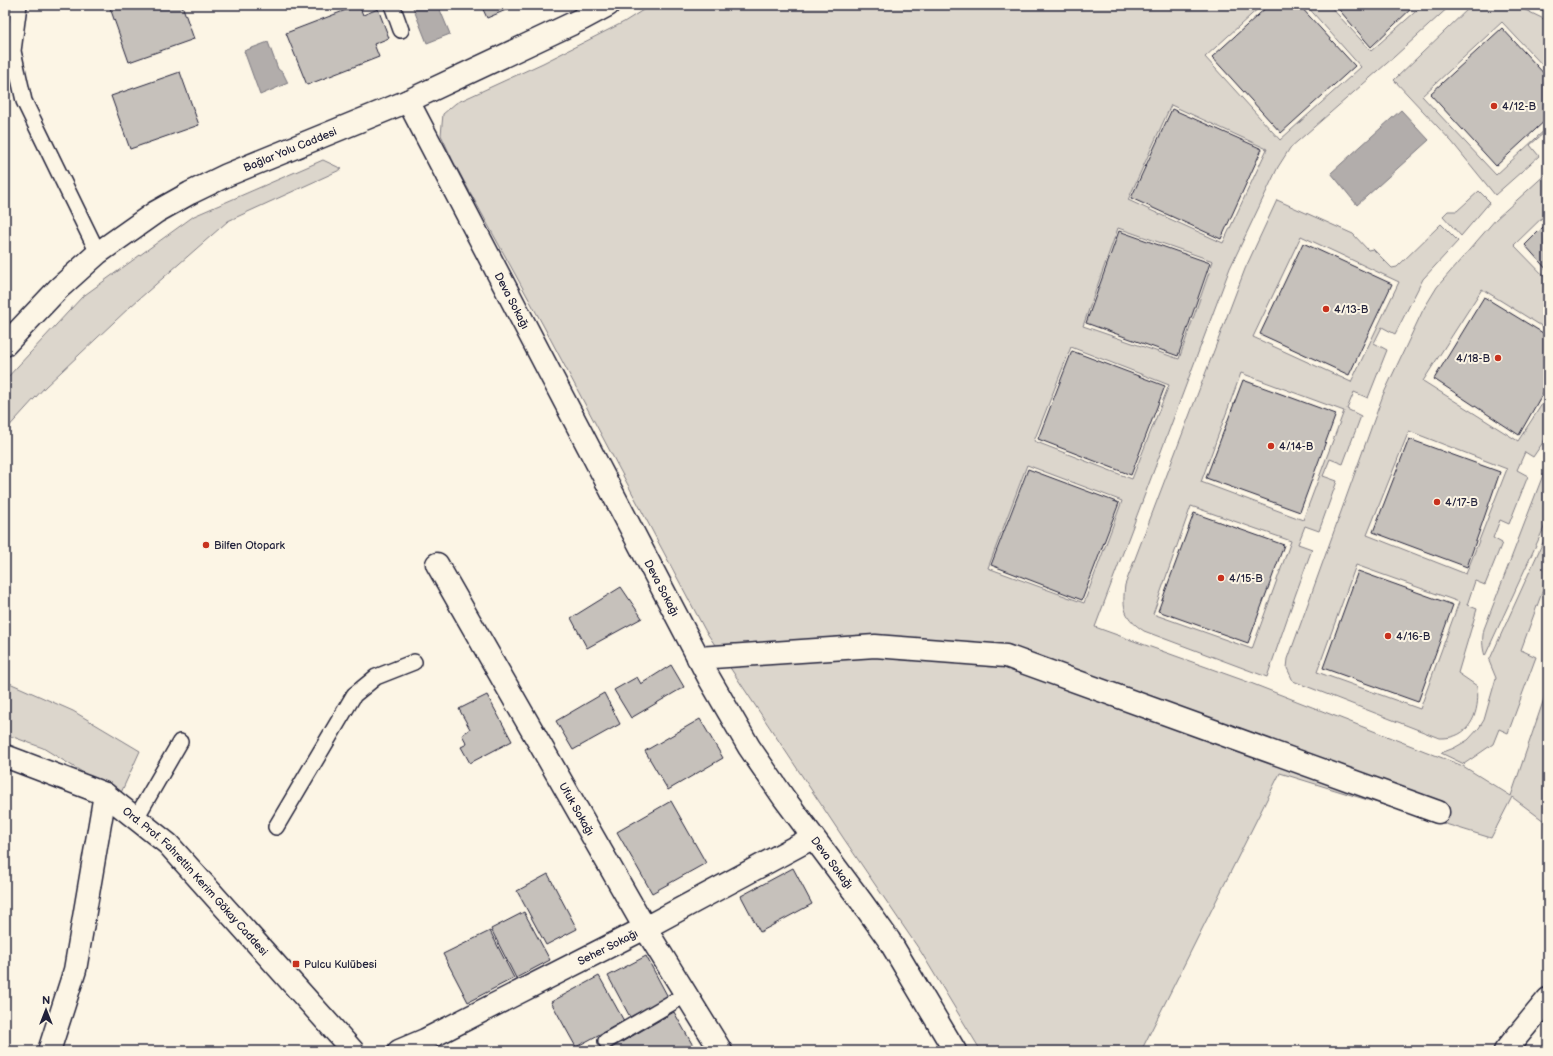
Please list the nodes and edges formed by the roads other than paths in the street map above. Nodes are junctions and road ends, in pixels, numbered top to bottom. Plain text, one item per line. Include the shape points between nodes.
1 (19, 5) edge
2 (392, 5) edge
3 (608, 5) edge
4 (401, 30) dead end
5 (408, 101) junction
6 (98, 253) junction
7 (5, 345) edge
8 (437, 564) dead end
9 (698, 658) junction
10 (414, 662) dead end
11 (180, 742) dead end
12 (5, 756) edge
13 (105, 794) junction
14 (1438, 812) dead end
15 (136, 818) junction
16 (276, 827) dead end
17 (812, 838) junction
18 (645, 928) junction
19 (685, 995) junction
20 (1548, 999) edge
21 (606, 1041) dead end
22 (718, 1050) edge
23 (49, 1051) edge
24 (353, 1051) edge
25 (399, 1051) edge
26 (955, 1051) edge
27 (1504, 1051) edge

1 - 6 lane via 13,51 24,101
2 - 4 lane
3 - 5 street, Bağlar Yolu Caddesi
5 - 6 street, Bağlar Yolu Caddesi via 196,190 156,212
5 - 9 street, Deva Sokağı
6 - 7 street, Bağlar Yolu Caddesi via 58,289
8 - 18 street, Ufuk Sokağı
9 - 14 street via 875,646 1006,656
9 - 17 street, Deva Sokağı via 749,747
10 - 16 lane via 376,677 354,695
11 - 15 lane
12 - 13 street, Ord. Prof. Fahrettin Kerim Gökay Caddesi
13 - 15 street, Ord. Prof. Fahrettin Kerim Gökay Caddesi
13 - 23 street via 75,970
15 - 24 street, Ord. Prof. Fahrettin Kerim Gökay Caddesi via 168,844
17 - 18 street, Seher Sokağı
17 - 26 street, Deva Sokağı via 889,940
18 - 19 street, Ufuk Sokağı
18 - 25 street, Seher Sokağı
19 - 21 lane
19 - 22 street, Ufuk Sokağı
20 - 27 street

